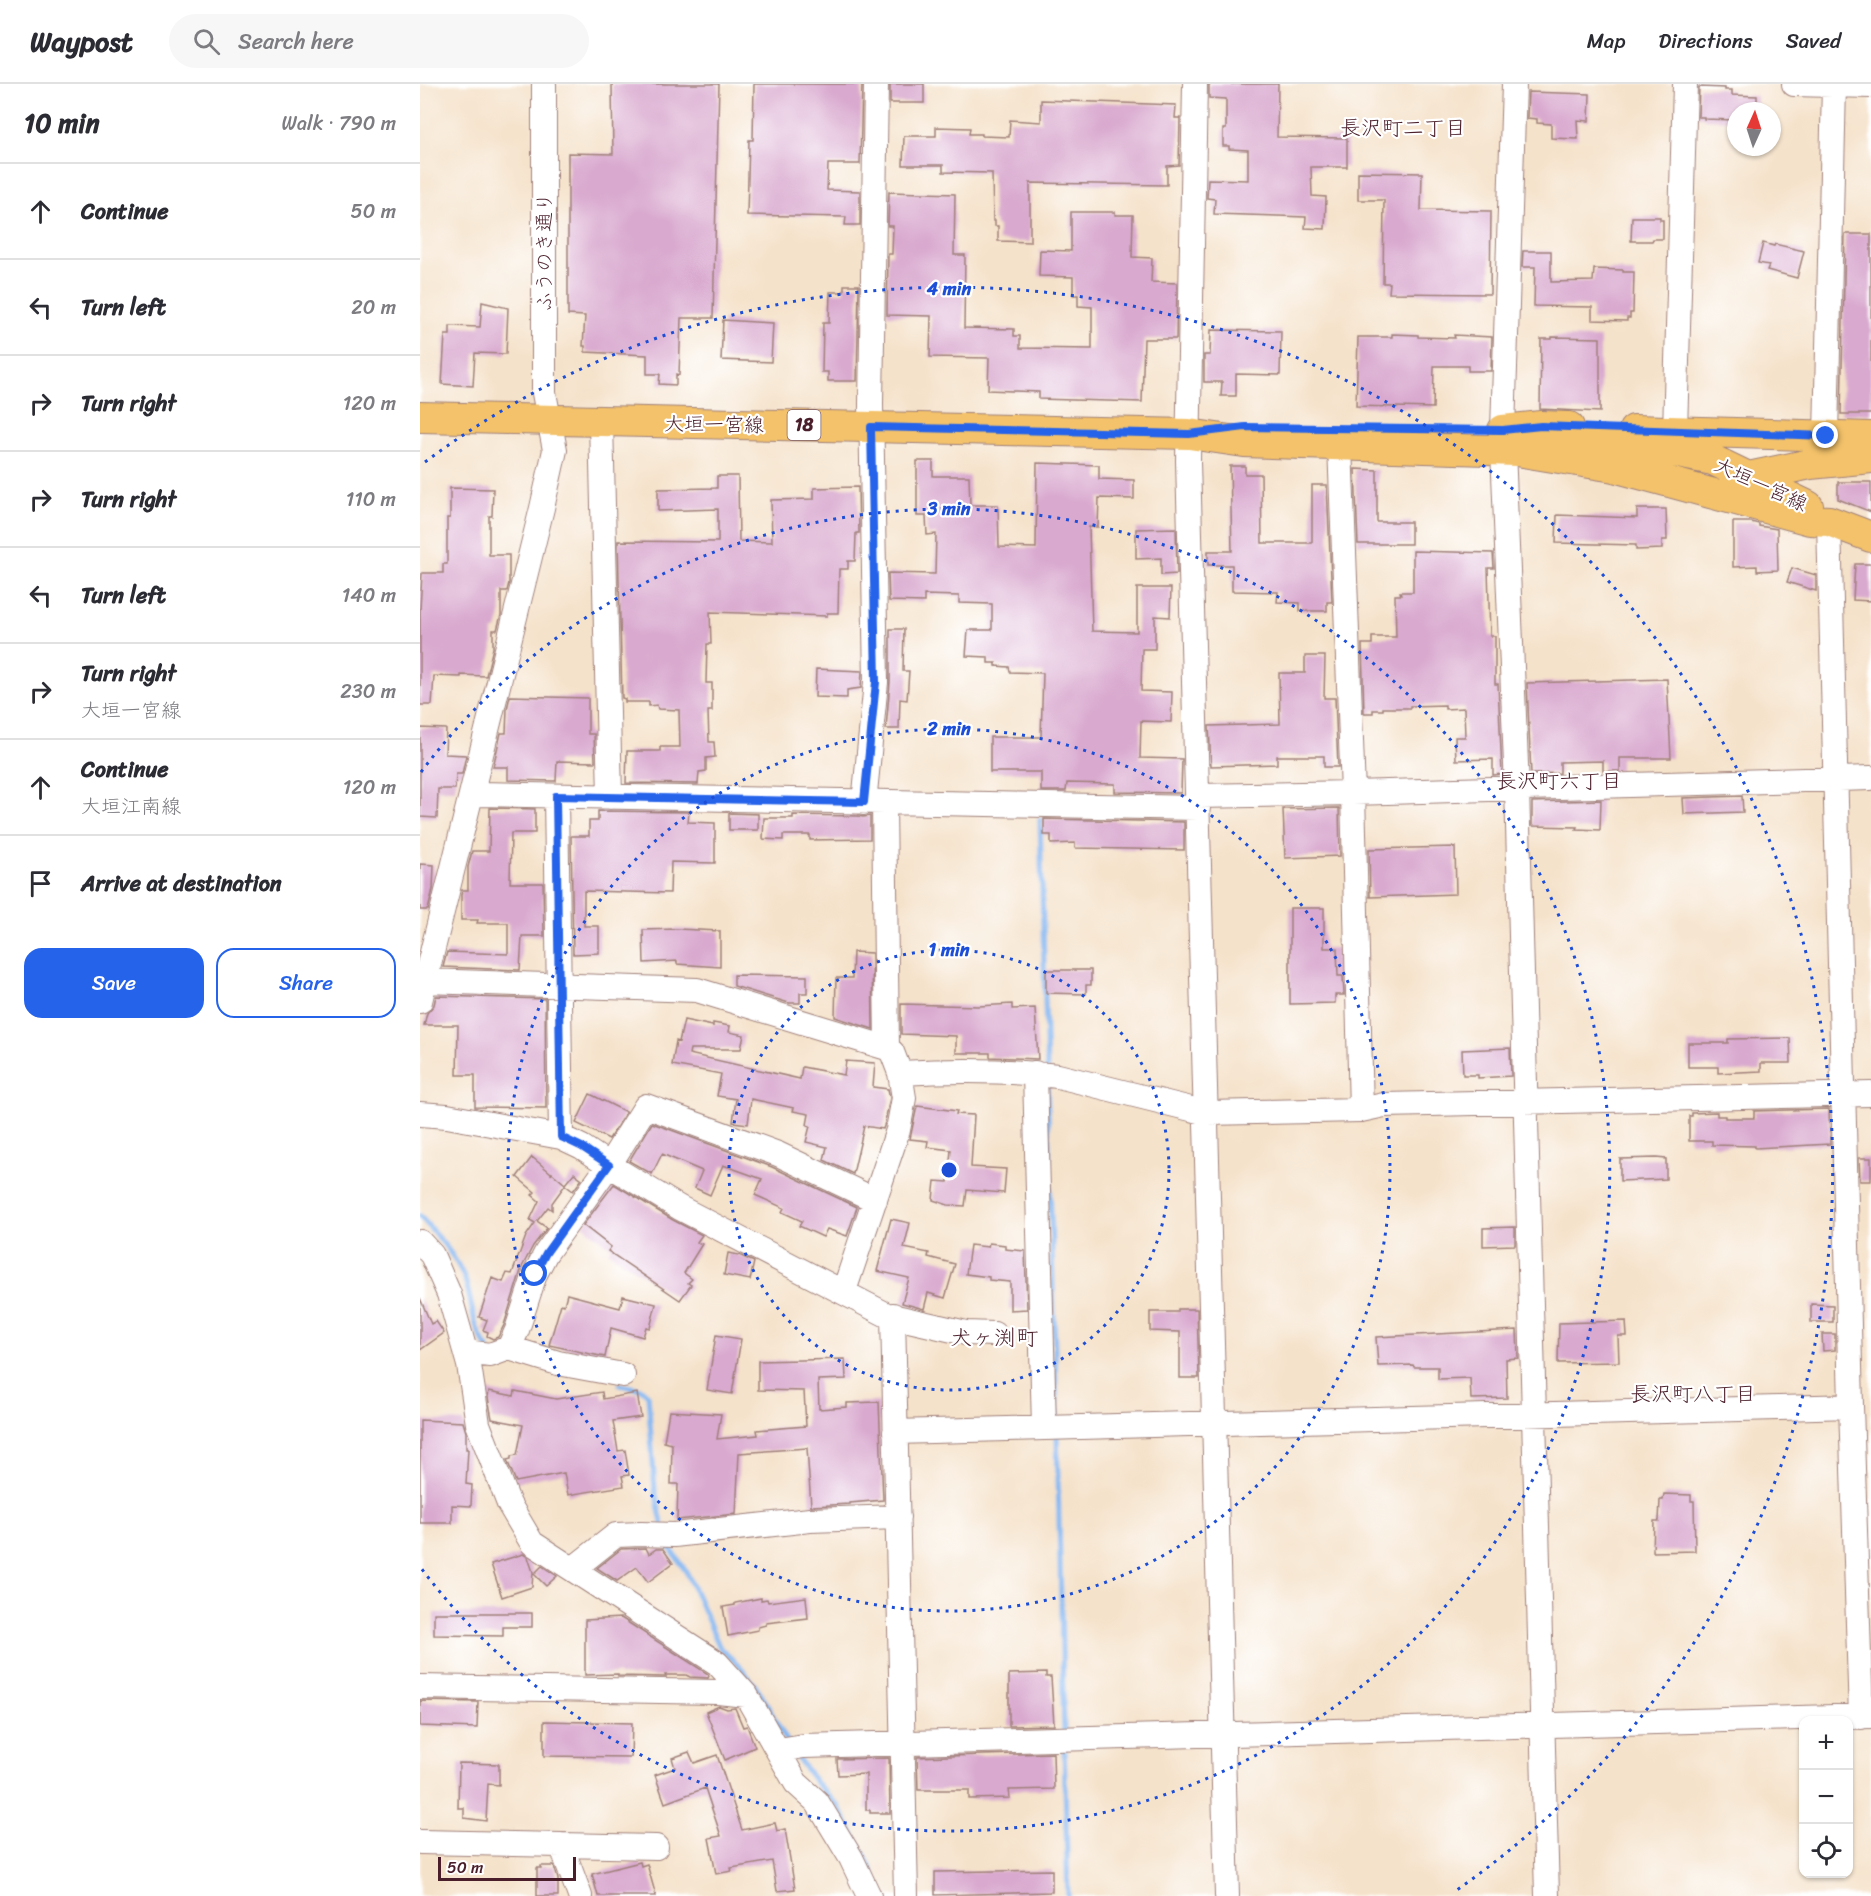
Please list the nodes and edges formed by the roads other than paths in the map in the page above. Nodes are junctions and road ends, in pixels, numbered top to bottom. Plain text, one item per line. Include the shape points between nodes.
1 (544, 84) edge
2 (876, 84) edge
3 (1195, 84) edge
4 (1514, 84) edge
5 (1684, 84) edge
6 (1794, 84) edge
7 (1834, 85) edge
8 (1864, 85) edge
9 (420, 417) edge
10 (550, 420) junction
11 (602, 421) junction
12 (871, 427) junction
13 (1675, 431) junction
14 (1189, 434) junction
15 (1826, 436) junction
16 (1871, 437) edge
17 (1503, 440) junction
18 (1340, 445) junction
19 (1871, 458) edge
20 (1750, 477) junction
21 (1656, 478) junction
22 (1828, 521) junction
23 (1871, 537) edge
24 (1871, 778) edge
25 (1835, 779) junction
26 (1517, 788) junction
27 (472, 791) junction
28 (1353, 793) junction
29 (556, 796) junction
30 (610, 797) junction
31 (1198, 802) junction
32 (874, 803) junction
33 (559, 985) junction
34 (422, 991) edge
35 (887, 1048) junction
36 (900, 1073) junction
37 (1035, 1073) junction
38 (1871, 1094) edge
39 (1843, 1095) junction
40 (1525, 1103) junction
41 (1361, 1110) junction
42 (1207, 1113) junction
43 (420, 1114) edge
44 (561, 1137) junction
45 (609, 1165) junction
46 (876, 1200) junction
47 (420, 1242) edge
48 (844, 1291) junction
49 (892, 1315) junction
50 (994, 1334) dead end
51 (501, 1351) junction
52 (465, 1352) junction
53 (623, 1375) dead end
54 (1851, 1406) junction
55 (1533, 1414) junction
56 (1213, 1423) junction
57 (1044, 1428) junction
58 (895, 1432) junction
59 (898, 1517) junction
60 (573, 1569) junction
61 (420, 1687) edge
62 (746, 1695) junction
63 (1866, 1717) edge
64 (1543, 1725) junction
65 (1222, 1734) junction
66 (903, 1744) junction
67 (787, 1749) junction
68 (420, 1842) edge
69 (561, 1845) junction
70 (656, 1846) dead end
71 (580, 1896) edge
72 (869, 1896) edge
73 (906, 1896) edge
74 (1227, 1896) edge
75 (1547, 1896) edge

1 - 10 street, ふうのき通り via 544,393
2 - 12 street
3 - 14 street
4 - 17 street
5 - 13 street
6 - 7 street
7 - 8 street
7 - 15 street
9 - 10 main road, 大垣一宮線 / 18
10 - 11 main road, 大垣一宮線 / 18
10 - 27 street, ふうのき通り via 555,450
11 - 12 main road, 大垣一宮線 / 18
11 - 30 street
12 - 14 main road, 大垣一宮線 / 18
12 - 32 street
13 - 15 main road
13 - 17 main road via 1541,426
14 - 17 main road, 大垣一宮線 / 18 via 1245,427
14 - 18 main road, 大垣一宮線 / 18 via 1244,442
14 - 31 street
15 - 16 main road
17 - 18 main road, 大垣一宮線 / 18
17 - 20 main road, 大垣一宮線 / 18 via 1538,437 1643,446 1713,460
17 - 21 main road, 大垣一宮線 / 18 via 1517,451
17 - 26 street
18 - 28 street
19 - 20 main road via 1810,464
20 - 21 main road
20 - 22 main road, 大垣一宮線 / 18 via 1813,508
21 - 22 main road, 大垣一宮線 / 18 via 1810,520
22 - 23 main road, 大垣一宮線 / 18
22 - 25 street
24 - 25 street
25 - 26 street
25 - 39 street
26 - 28 street
26 - 40 street
27 - 29 street
27 - 34 street, ふうのき通り
28 - 31 street
28 - 41 street
29 - 30 street
29 - 33 street
30 - 32 street
31 - 32 street
31 - 42 street
32 - 35 street
33 - 34 street
33 - 35 street via 697,990
33 - 44 street
35 - 36 street
36 - 37 street
36 - 46 street via 904,1098 898,1130
37 - 42 street
37 - 57 street
38 - 39 street
39 - 40 street
39 - 54 street
40 - 41 street via 1384,1105
40 - 55 street
41 - 42 street
42 - 56 street
43 - 44 street
44 - 45 street
45 - 46 street via 646,1106 778,1154
45 - 48 street via 680,1208
45 - 51 street via 546,1253 517,1330
46 - 48 street
47 - 52 street via 432,1255 449,1294
48 - 49 street
49 - 50 street via 966,1333
49 - 58 street
51 - 52 street
51 - 53 street
52 - 60 street via 478,1424 509,1504 532,1543
54 - 55 street
54 - 63 street
55 - 56 street
55 - 64 street
56 - 57 street
56 - 65 street
57 - 58 street
58 - 59 street
59 - 60 street via 810,1520 666,1535 616,1535
59 - 66 street
60 - 62 street via 717,1662
61 - 62 street
62 - 67 street
63 - 64 street
64 - 65 street
64 - 75 street
65 - 66 street
65 - 74 street
66 - 67 street
66 - 73 street
67 - 72 street via 796,1783 817,1802
68 - 69 street
69 - 70 street
69 - 71 street

